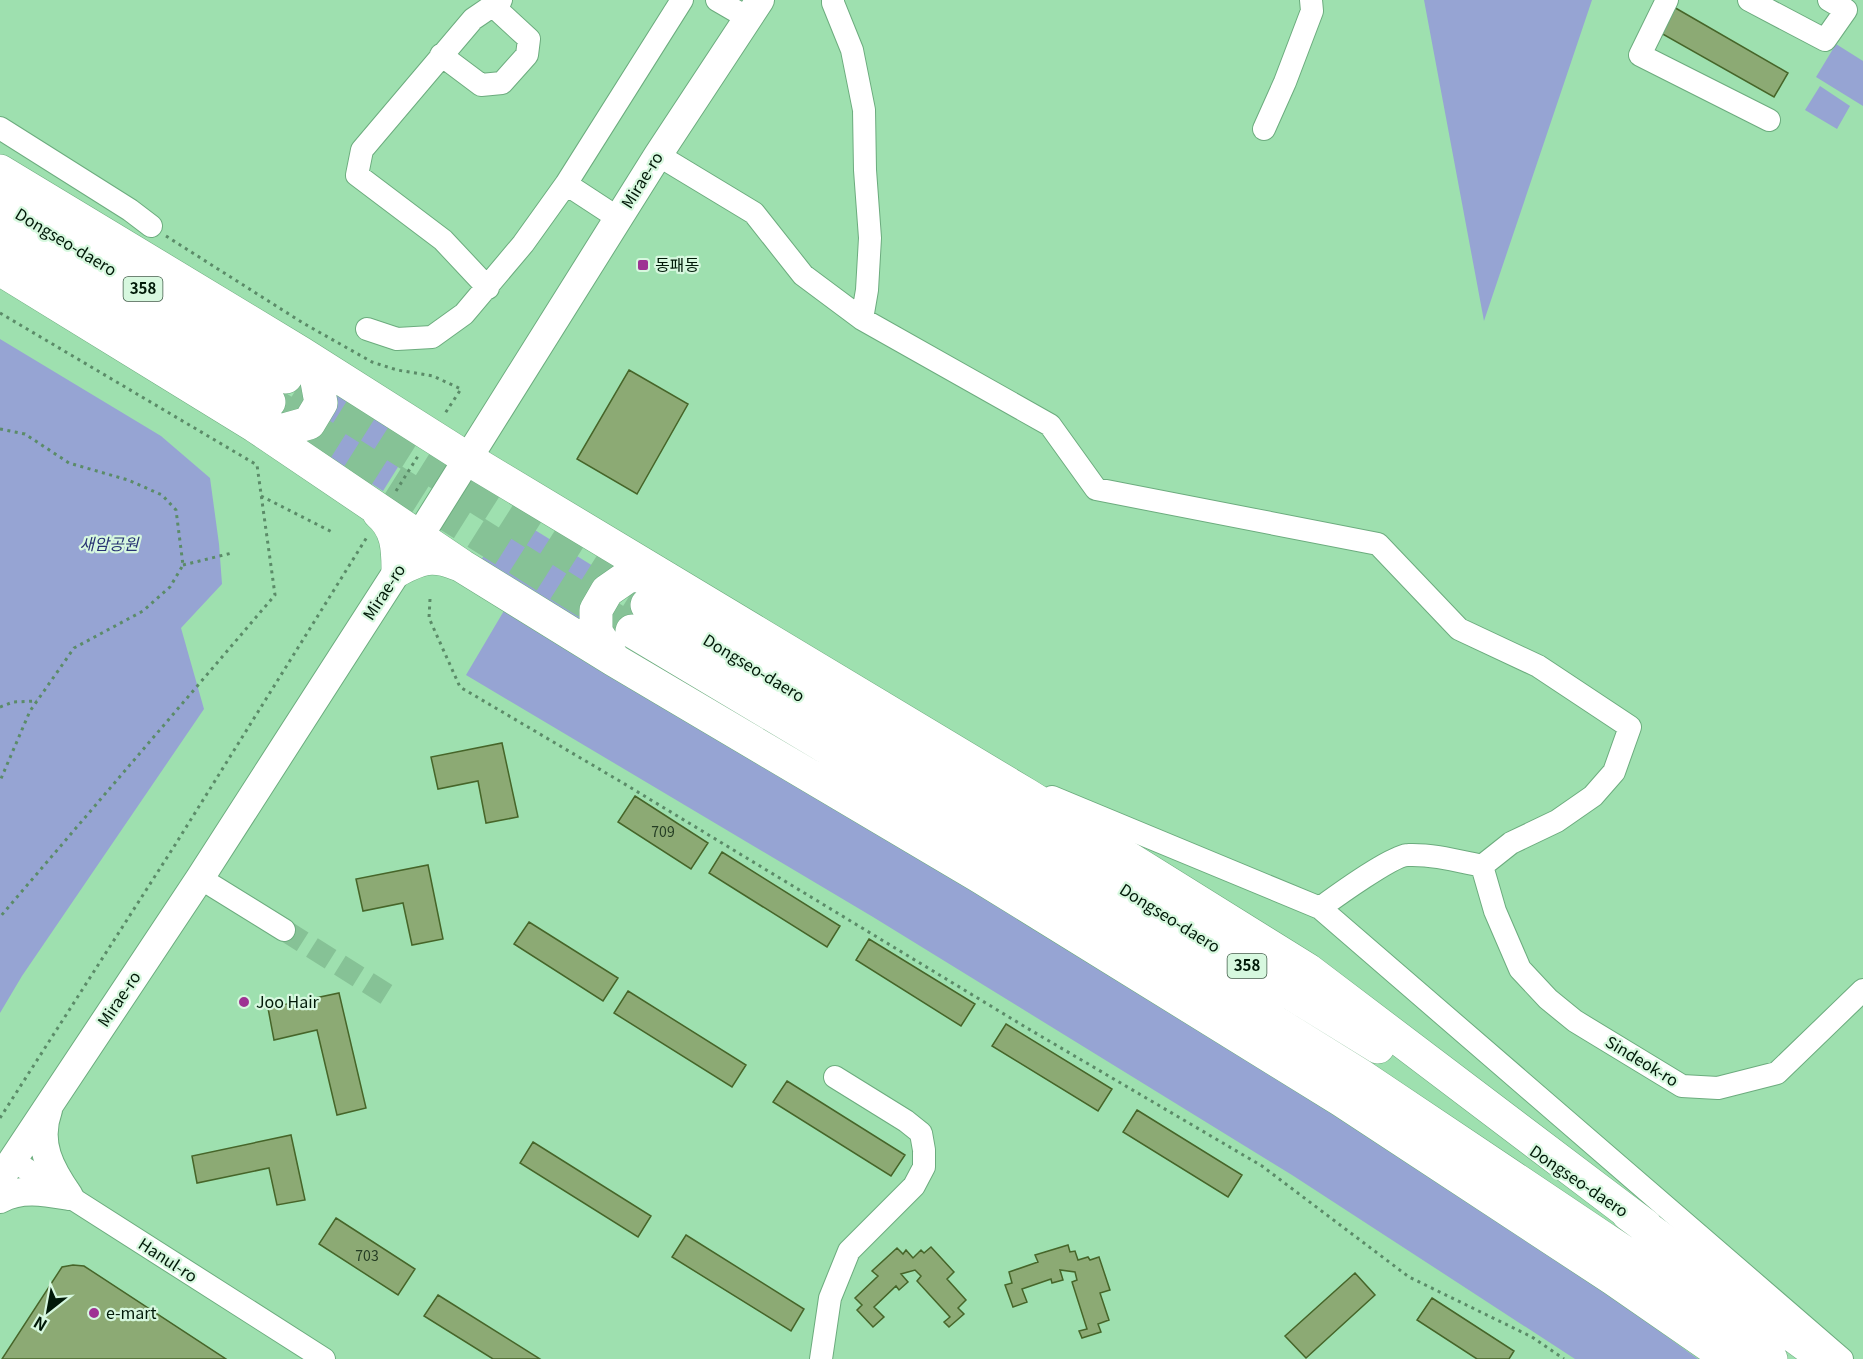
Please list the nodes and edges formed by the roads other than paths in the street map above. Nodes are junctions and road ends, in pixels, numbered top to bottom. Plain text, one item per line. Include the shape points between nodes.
1 (682, 0) edge
2 (717, 0) edge
3 (833, 0) edge
4 (1311, 0) edge
5 (1667, 0) edge
6 (1749, 0) edge
7 (1829, 0) edge
8 (497, 3) edge
9 (754, 9) edge
10 (441, 55) junction
11 (1769, 120) dead end
12 (0, 128) edge
13 (1264, 129) dead end
14 (658, 155) junction
15 (0, 171) edge
16 (566, 184) junction
17 (0, 202) edge
18 (618, 218) junction
19 (154, 228) road end
20 (0, 238) edge
21 (0, 269) edge
22 (488, 288) junction
23 (862, 319) junction
24 (368, 329) dead end
25 (278, 390) junction
26 (468, 459) junction
27 (377, 512) junction
28 (419, 538) junction
29 (462, 566) junction
30 (398, 570) junction
31 (648, 605) junction
32 (614, 660) junction
33 (980, 767) junction
34 (1482, 866) junction
35 (200, 878) junction
36 (1320, 908) junction
37 (284, 930) tunnel mouth
38 (1863, 990) edge
39 (835, 1077) dead end
40 (52, 1100) junction
41 (6, 1170) edge
42 (69, 1196) junction
43 (0, 1199) edge
44 (1646, 1226) junction
45 (324, 1359) edge
46 (821, 1359) edge
47 (1729, 1359) edge
48 (1771, 1359) edge
49 (1825, 1359) edge
50 (1842, 1359) edge

1 - 16 street
2 - 9 street
3 - 23 street via 852,50 864,110 870,238
4 - 13 street via 1312,11
5 - 11 street via 1640,55
6 - 7 street via 1825,40 1846,10
8 - 10 street via 473,19
8 - 10 street via 529,39 526,55 502,83 481,85
9 - 14 main road, Mirae-ro
10 - 22 street via 362,150 357,175 443,240
12 - 19 street
14 - 18 main road, Mirae-ro
14 - 23 street via 754,213 803,275
15 - 25 highway
16 - 18 street
16 - 22 street
17 - 25 highway, Dongseo-daero / 358
18 - 26 main road, Mirae-ro
20 - 25 highway, Dongseo-daero / 358
21 - 25 highway
22 - 24 street via 464,314 432,337 397,339
23 - 34 street via 1050,425 1096,489 1378,544 1459,628 1538,666 1630,727 1614,772 1593,796 1557,821 1511,843
25 - 26 highway
25 - 27 highway
26 - 28 main road, Mirae-ro
26 - 31 highway
27 - 28 highway
27 - 30 highway via 394,533
28 - 29 highway
28 - 30 main road, Mirae-ro
29 - 30 highway via 430,557
29 - 32 highway
30 - 35 main road, Mirae-ro
31 - 32 highway via 630,575 607,591 596,610 596,632
31 - 33 highway
31 - 44 highway, Dongseo-daero / 358 via 1012,821 1366,1040
31 - 48 highway, Dongseo-daero / 358 via 998,850 1360,1074 1627,1254
32 - 47 highway via 979,876 1341,1100
33 - 36 street
33 - 44 highway via 1308,970
34 - 36 street via 1405,854
34 - 38 street, Sindeok-ro via 1495,911 1520,969 1575,1021 1682,1086 1718,1088 1777,1073
35 - 37 street
35 - 40 main road, Mirae-ro
36 - 50 street
39 - 46 street via 921,1133 924,1167 914,1186 849,1251 830,1298
40 - 41 main road, Mirae-ro
40 - 42 main road via 43,1139 47,1161
41 - 42 street, Hanul-ro
42 - 43 main road via 27,1191
42 - 45 street, Hanul-ro
44 - 49 highway, Dongseo-daero / 358

